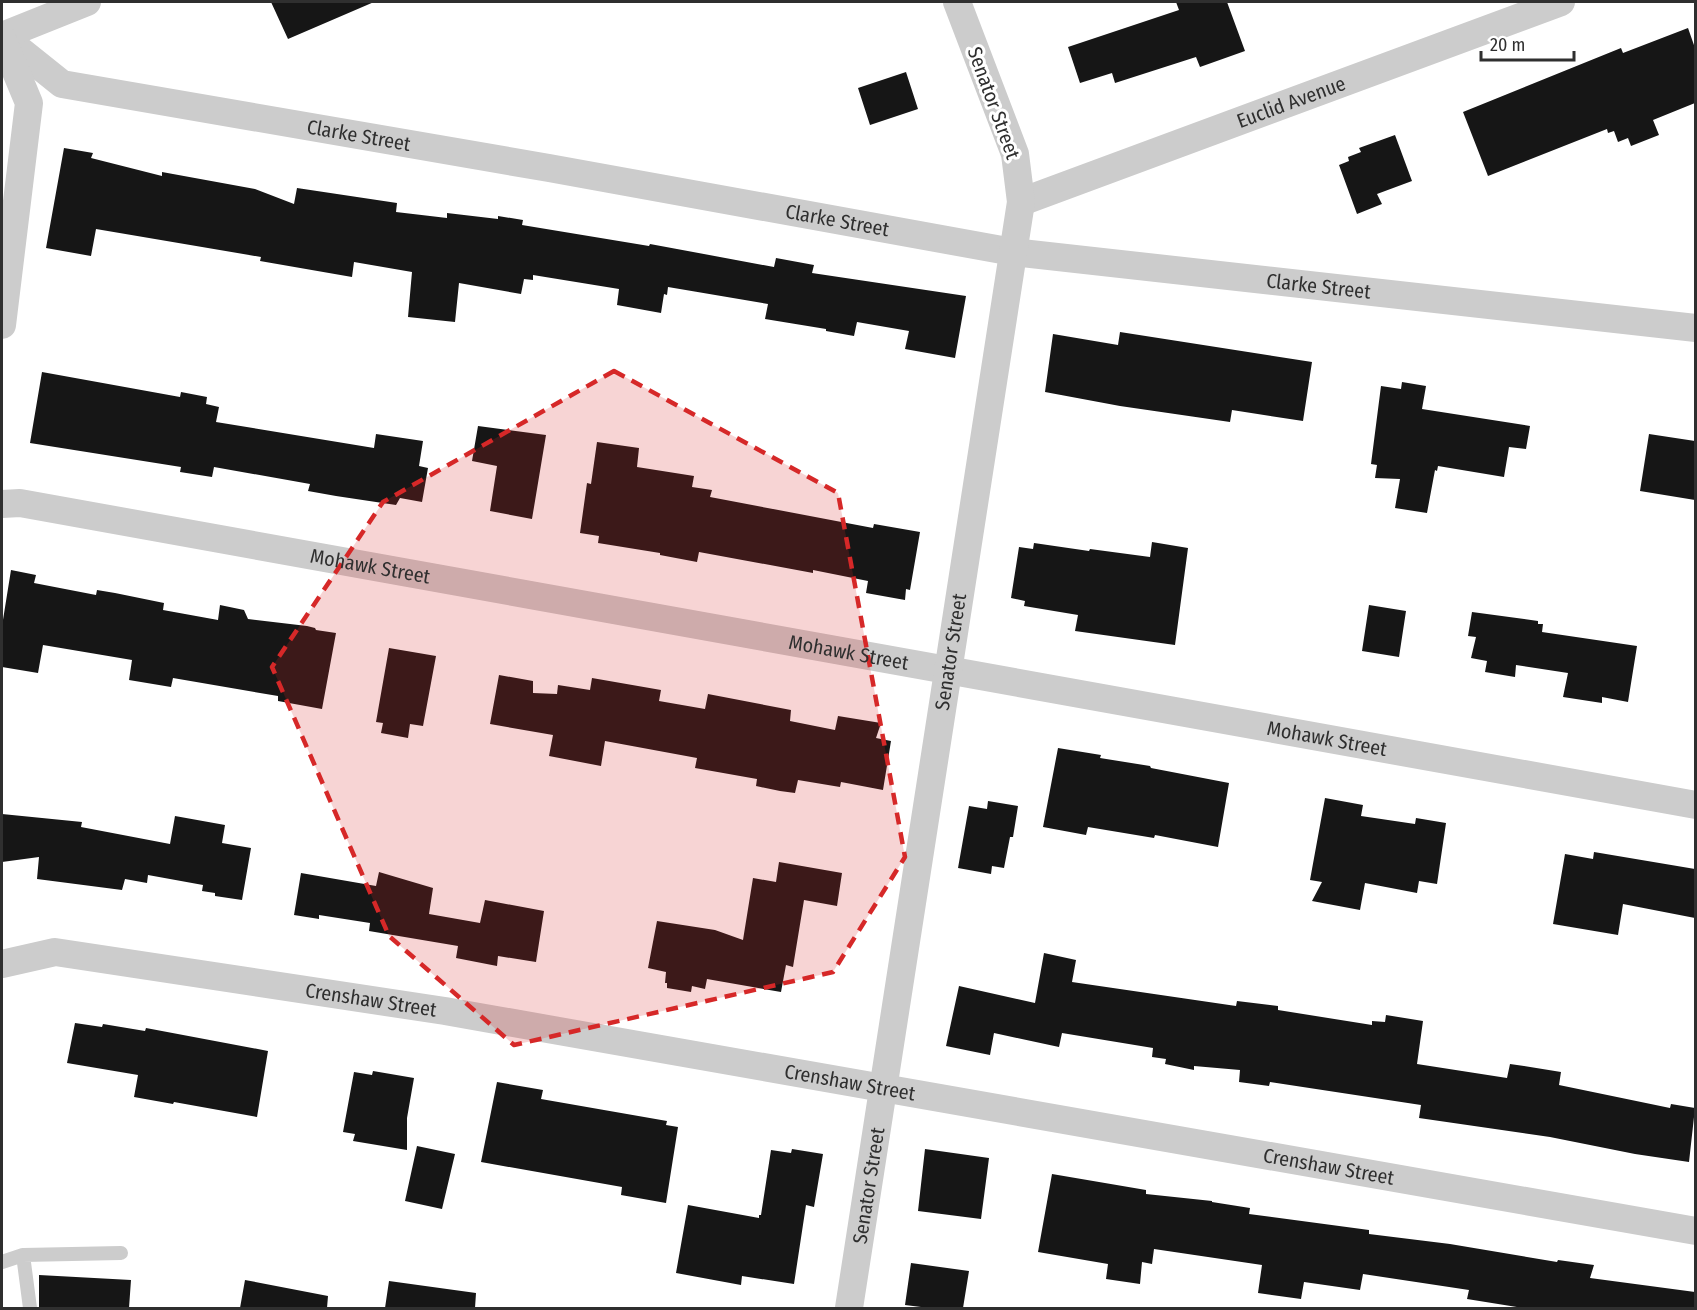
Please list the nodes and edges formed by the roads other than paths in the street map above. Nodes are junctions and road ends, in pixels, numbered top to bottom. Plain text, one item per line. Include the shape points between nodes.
1 (87, 2) edge
2 (957, 2) edge
3 (1561, 2) edge
4 (2, 36) edge
5 (1021, 202) junction
6 (1013, 252) junction
7 (2, 325) edge
8 (1695, 328) edge
9 (2, 504) edge
10 (946, 669) junction
11 (1695, 804) edge
12 (2, 964) edge
13 (884, 1089) junction
14 (1695, 1231) edge
15 (121, 1253) dead end
16 (23, 1256) junction
17 (2, 1262) edge
18 (30, 1308) edge
19 (849, 1308) edge

1 - 4 street
2 - 5 street, Senator Street via 1015,154
3 - 5 street, Euclid Avenue
4 - 6 street, Clarke Street via 62,84
4 - 7 street via 29,103
5 - 6 street, Senator Street
6 - 8 street, Clarke Street
6 - 10 street, Senator Street
9 - 10 street, Mohawk Street via 20,503
10 - 11 street, Mohawk Street
10 - 13 street, Senator Street
12 - 13 street, Crenshaw Street via 56,952 445,1011
13 - 14 street, Crenshaw Street
13 - 19 street, Senator Street
15 - 16 lane
16 - 17 lane
16 - 18 lane

